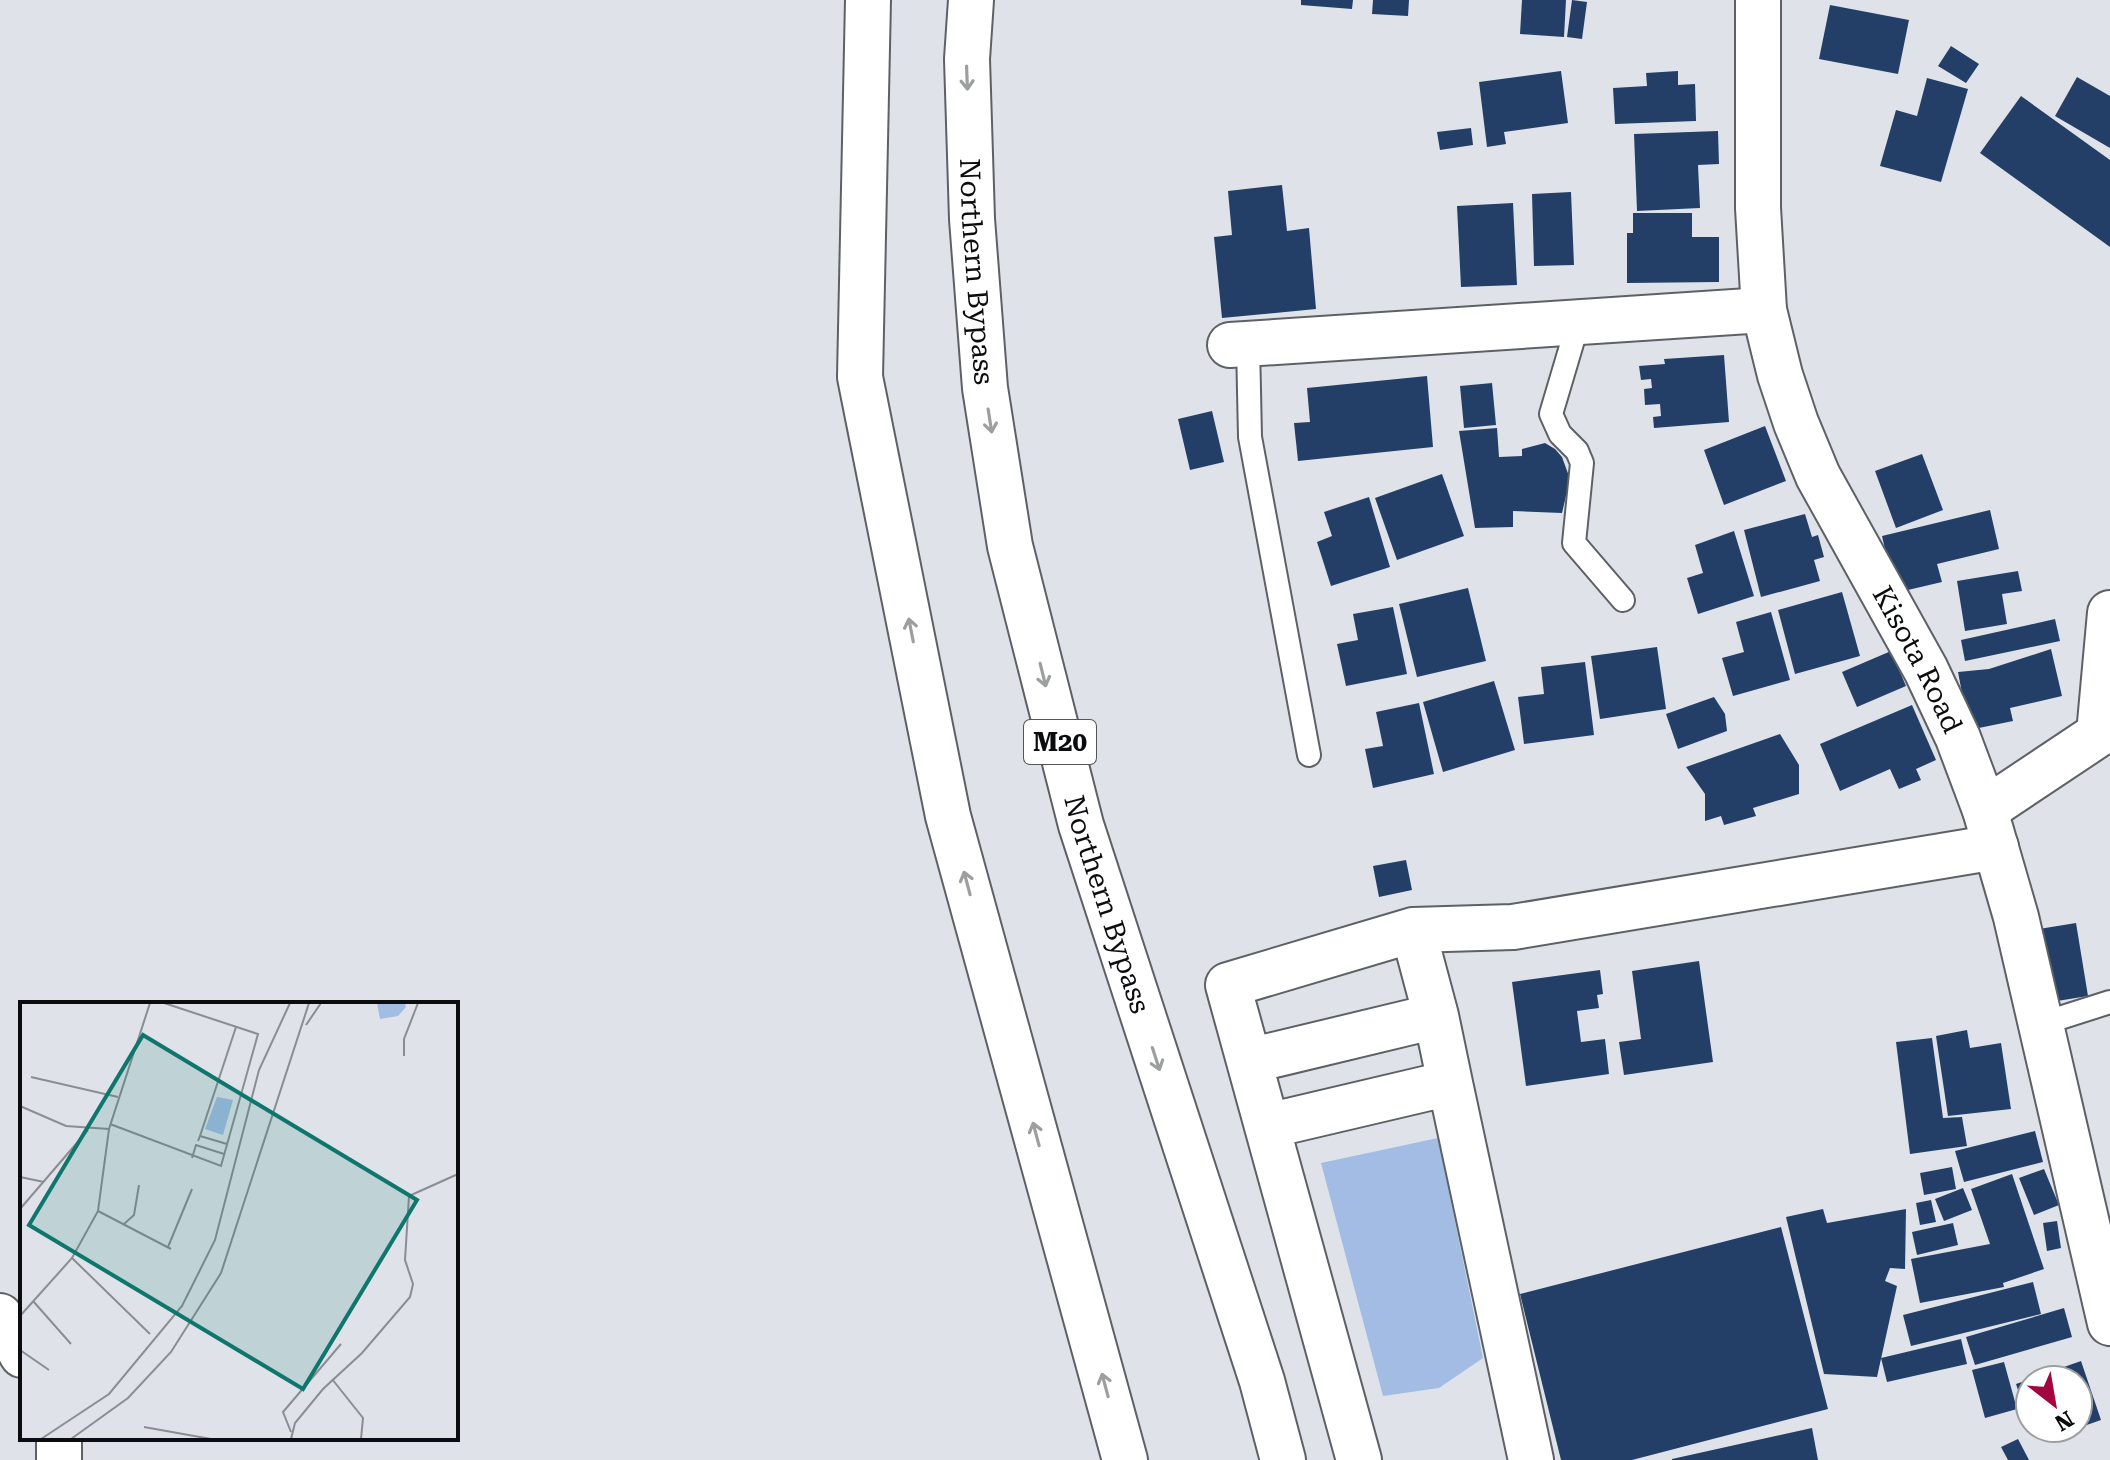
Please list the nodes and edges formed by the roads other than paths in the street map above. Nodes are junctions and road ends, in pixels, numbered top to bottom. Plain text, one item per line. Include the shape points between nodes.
1 (868, 0) edge
2 (971, 0) edge
3 (1758, 0) edge
4 (1764, 310) junction
5 (1578, 323) junction
6 (1239, 344) joint
7 (1623, 600) dead end
8 (2110, 613) edge
9 (2105, 732) edge
10 (1309, 755) dead end
11 (1990, 829) junction
12 (1413, 930) junction
13 (2110, 1002) edge
14 (1436, 1016) junction
15 (2041, 1024) junction
16 (1249, 1061) junction
17 (1450, 1083) junction
18 (1267, 1126) junction
19 (0, 1316) edge
20 (2110, 1323) edge
21 (20, 1351) edge
22 (1125, 1460) edge
23 (1283, 1460) edge
24 (1359, 1460) edge
25 (1531, 1460) edge

22 -> 1 main road via 948,816 860,377
2 -> 23 main road, Northern Bypass / M20 via 967,59 972,219 985,388 1010,546 1081,825
3 - 4 main road, Kisota Road via 1758,208
4 - 5 main road
4 - 11 main road, Kisota Road via 1780,375 1818,476 1926,670 1958,738
5 - 6 main road
5 - 7 lane via 1551,414 1582,463 1574,543
6 - 10 lane via 1250,437
8 - 9 main road
9 - 11 main road
11 - 12 main road via 1513,927
11 - 15 main road, Kisota Road
12 - 14 main road
12 - 16 main road via 1228,985
13 - 15 lane
14 - 16 main road
14 - 17 main road
15 - 20 main road, Kisota Road
16 - 18 main road
17 - 18 main road
17 - 25 main road
18 - 24 main road
19 - 21 main road

